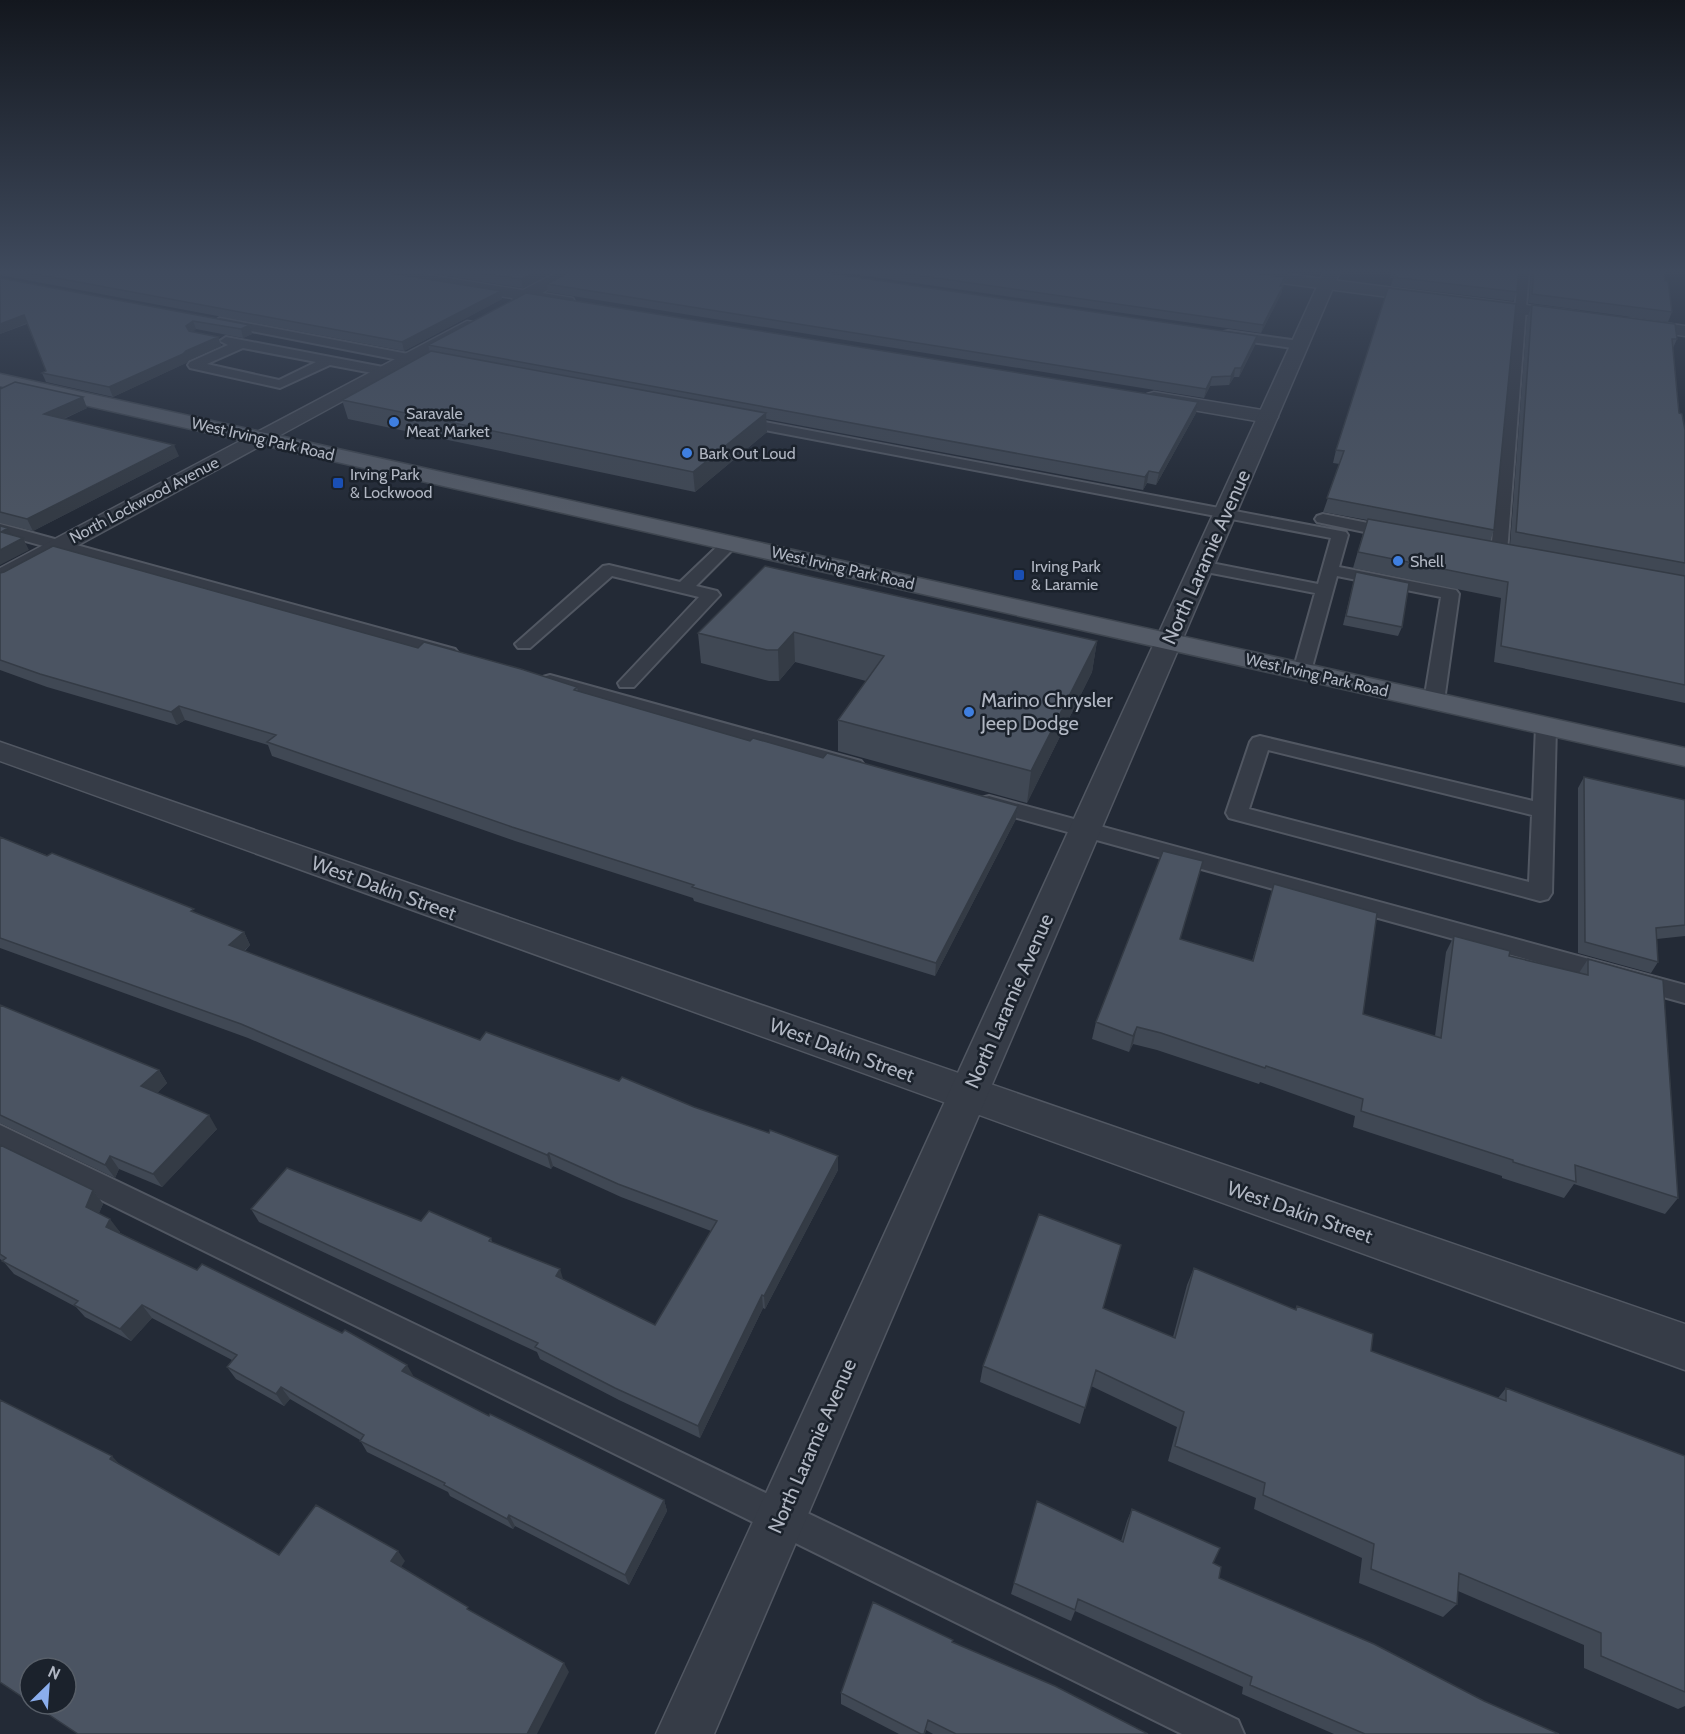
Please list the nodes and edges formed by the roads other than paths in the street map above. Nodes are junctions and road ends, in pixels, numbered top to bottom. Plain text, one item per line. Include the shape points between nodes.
1 (228, 350) edge
2 (271, 350) edge
3 (366, 350) edge
4 (424, 350) edge
5 (1297, 350) edge
6 (1517, 350) edge
7 (409, 358) junction
8 (328, 361) junction
9 (439, 364) edge
10 (383, 371) junction
11 (0, 380) edge
12 (1139, 395) edge
13 (1268, 417) junction
14 (730, 419) edge
15 (260, 438) junction
16 (1227, 508) junction
17 (0, 530) edge
18 (1405, 535) edge
19 (730, 543) junction
20 (59, 546) junction
21 (1499, 552) edge
22 (1201, 566) junction
23 (1330, 570) junction
24 (0, 578) edge
25 (684, 588) junction
26 (1325, 590) junction
27 (1168, 641) junction
28 (524, 644) dead end
29 (463, 657) edge
30 (1302, 671) junction
31 (532, 676) edge
32 (627, 683) dead end
33 (1434, 701) junction
34 (1546, 726) junction
35 (0, 751) edge
36 (1685, 757) edge
37 (879, 772) edge
38 (971, 797) edge
39 (1544, 811) junction
40 (1085, 829) junction
41 (1685, 994) edge
42 (968, 1095) junction
43 (0, 1137) edge
44 (1685, 1347) edge
45 (780, 1518) junction
46 (685, 1734) edge
47 (1224, 1734) edge

1 - 8 lane via 194,366 280,384
2 - 8 lane
3 - 7 lane
4 - 7 street, North Lockwood Avenue
5 - 13 street, North Laramie Avenue
6 - 21 lane
7 - 9 lane
7 - 10 street, North Lockwood Avenue
8 - 10 lane
10 - 15 street, North Lockwood Avenue
11 - 15 main road, West Irving Park Road
12 - 13 street
13 - 16 street, North Laramie Avenue
14 - 16 lane
15 - 19 main road, West Irving Park Road
15 - 20 street, North Lockwood Avenue
16 - 18 lane
16 - 22 street, North Laramie Avenue
16 - 23 lane via 1340,535
17 - 20 lane
19 - 25 lane
19 - 27 main road, West Irving Park Road
20 - 24 street, North Lockwood Avenue
20 - 29 lane
22 - 26 lane
22 - 27 street, North Laramie Avenue
23 - 26 lane
23 - 33 lane via 1449,594
25 - 28 lane via 609,570
25 - 32 lane via 711,595
26 - 30 lane
27 - 30 main road, West Irving Park Road
27 - 40 street, North Laramie Avenue
30 - 33 main road, West Irving Park Road
31 - 37 lane
33 - 34 main road, West Irving Park Road
34 - 36 main road, West Irving Park Road
34 - 39 lane
35 - 42 street, West Dakin Street
38 - 40 lane
39 - 39 lane via 1260,742 1237,813 1540,893
40 - 41 lane
40 - 42 street, North Laramie Avenue
42 - 44 street, West Dakin Street
42 - 45 street, North Laramie Avenue
43 - 45 lane
45 - 46 street, North Laramie Avenue
45 - 47 lane

